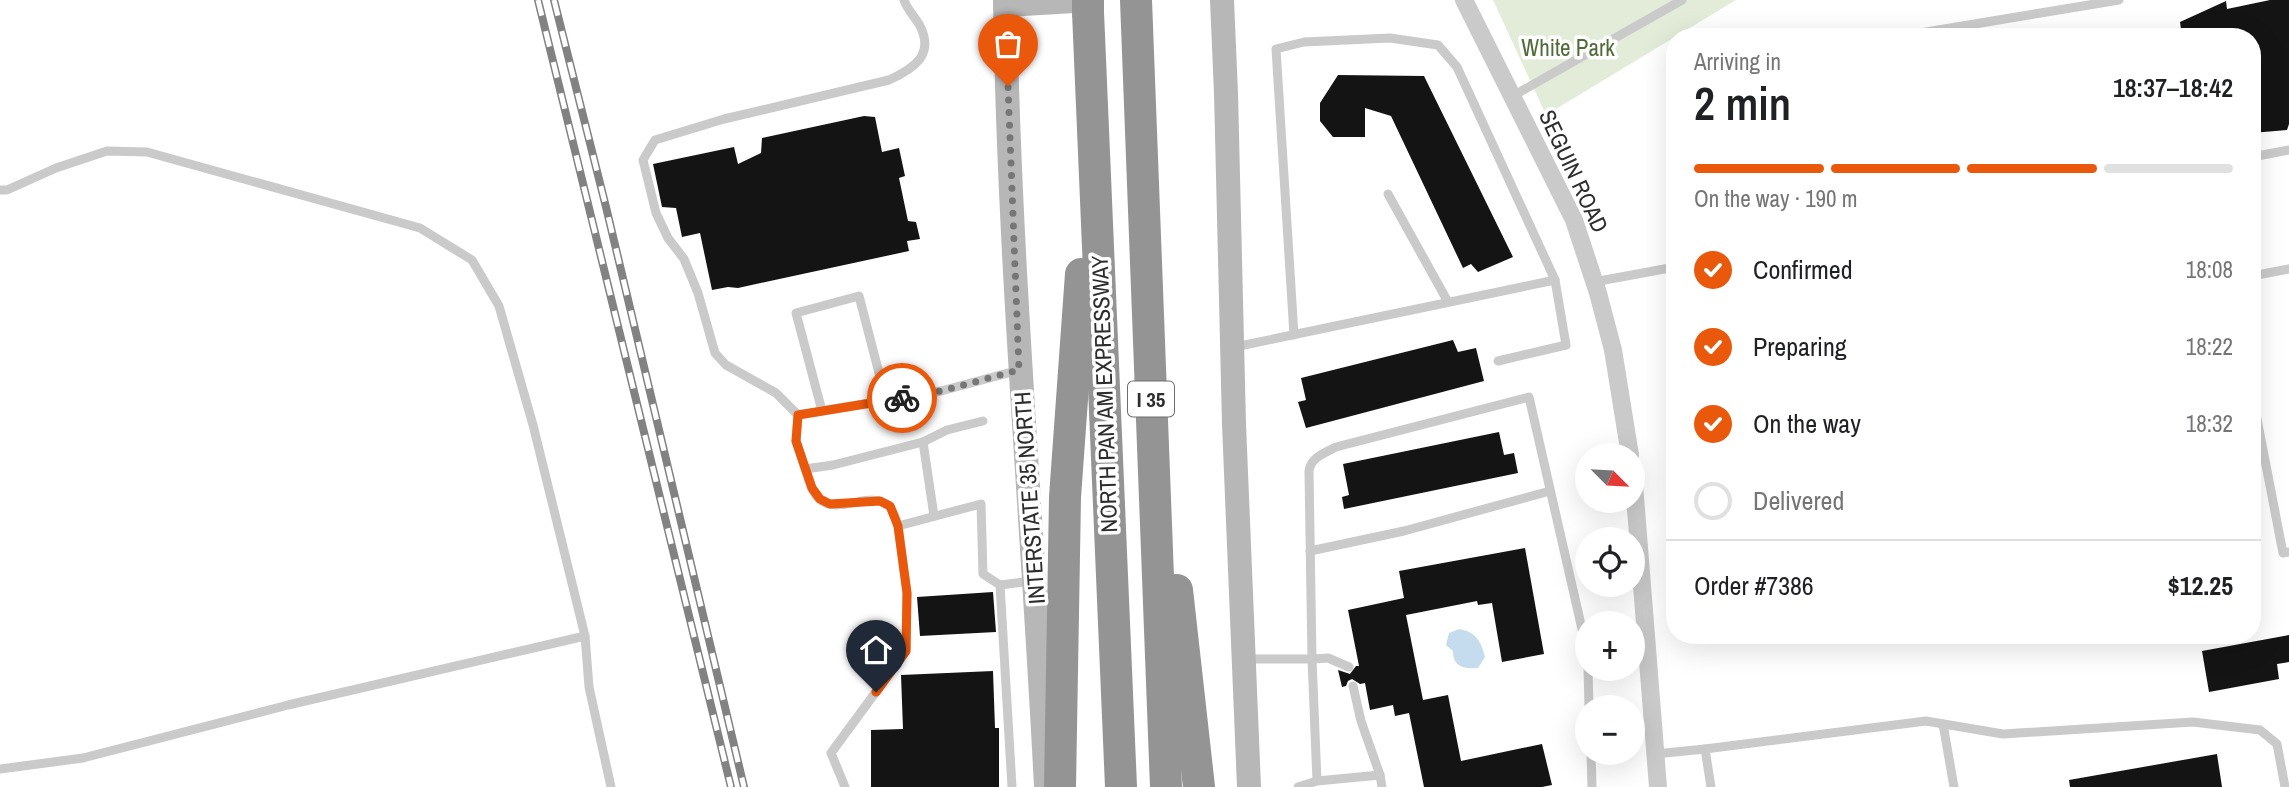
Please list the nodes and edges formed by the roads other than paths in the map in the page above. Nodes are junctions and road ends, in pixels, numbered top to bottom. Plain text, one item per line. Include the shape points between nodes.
1 (904, 0) edge
2 (1222, 0) edge
3 (1464, 0) edge
4 (1682, 0) edge
5 (2119, 0) edge
6 (1005, 2) edge
7 (1089, 4) edge
8 (1137, 6) edge
9 (1949, 28) edge
10 (1511, 97) junction
11 (1092, 105) junction
12 (2289, 150) edge
13 (2261, 155) edge
14 (0, 190) edge
15 (1388, 194) dead end
16 (1666, 269) edge
17 (2289, 269) edge
18 (2261, 274) edge
19 (1555, 280) junction
20 (1594, 282) junction
21 (1448, 302) junction
22 (1294, 335) junction
23 (1232, 347) junction
24 (1498, 361) dead end
25 (1019, 370) junction
26 (886, 400) junction
27 (822, 411) junction
28 (798, 415) junction
29 (983, 421) dead end
30 (2261, 439) edge
31 (923, 442) junction
32 (1628, 443) edge
33 (805, 469) junction
34 (1154, 486) junction
35 (1550, 491) junction
36 (1635, 513) edge
37 (934, 516) junction
38 (898, 526) junction
39 (1310, 551) junction
40 (2289, 552) edge
41 (1035, 580) junction
42 (1000, 585) junction
43 (1578, 611) edge
44 (1638, 611) edge
45 (584, 636) junction
46 (1244, 659) junction
47 (1312, 659) junction
48 (1349, 667) dead end
49 (1644, 681) edge
50 (1353, 686) dead end
51 (1943, 724) junction
52 (1705, 749) junction
53 (1655, 754) junction
54 (1591, 765) edge
55 (0, 769) edge
56 (1380, 775) junction
57 (1317, 781) junction
58 (611, 787) edge
59 (845, 787) edge
60 (1012, 787) edge
61 (1046, 787) edge
62 (1060, 787) edge
63 (1121, 787) edge
64 (1166, 787) edge
65 (1199, 787) edge
66 (1249, 787) edge
67 (1298, 787) edge
68 (1382, 787) edge
69 (1592, 787) edge
70 (1657, 787) edge
71 (1711, 787) edge
72 (1954, 787) edge
73 (2285, 787) edge

1 - 28 lane via 924,38 924,50 912,69 889,80 663,136 650,146 643,160 656,213 698,293 715,353 726,365 776,393
2 - 23 main road
3 - 10 street, SEGUIN ROAD
4 - 10 lane
5 - 9 lane
6 - 7 main road
6 - 25 main road, INTERSTATE 35 NORTH
7 - 11 highway, NORTH PAN AM EXPRESSWAY / I 35
8 - 34 highway, NORTH PAN AM EXPRESSWAY / I 35
10 - 20 street, SEGUIN ROAD via 1574,220
11 - 62 highway via 1065,496
11 - 63 highway, NORTH PAN AM EXPRESSWAY / I 35
12 - 13 lane
14 - 45 lane via 107,151 148,152 420,228 472,260 499,306
15 - 21 lane
16 - 20 lane
17 - 18 lane
19 - 21 lane
19 - 22 lane via 1457,68 1438,45 1390,38 1304,42 1276,49
19 - 24 lane via 1566,345
20 - 32 street, SEGUIN ROAD via 1613,350
21 - 22 lane
22 - 23 lane
23 - 46 main road
25 - 26 lane
25 - 41 main road, INTERSTATE 35 NORTH
26 - 27 lane
26 - 27 lane via 859,296 796,313
27 - 28 lane
28 - 33 lane via 796,441
29 - 31 lane via 947,429
30 - 40 lane via 2283,553
31 - 33 lane
31 - 37 lane
33 - 38 lane via 820,499 830,504 880,501 890,506
34 - 64 highway, NORTH PAN AM EXPRESSWAY / I 35
34 - 65 highway via 1176,584
35 - 39 lane
35 - 39 lane via 1529,397 1336,447 1315,458 1309,471
35 - 43 lane
36 - 44 street
37 - 38 lane
37 - 42 lane via 981,504 983,574
38 - 59 lane via 907,593 906,651 831,753
39 - 47 lane
41 - 42 lane
41 - 61 main road, INTERSTATE 35 NORTH
42 - 60 lane
45 - 55 lane via 83,758
45 - 58 lane via 589,687
46 - 47 lane
46 - 66 main road
47 - 48 lane via 1328,658
47 - 57 lane
49 - 53 street
50 - 56 lane
51 - 52 lane via 1926,721
51 - 72 lane
51 - 73 lane via 2003,734 2193,722 2260,730 2277,744
52 - 53 lane
52 - 71 lane
53 - 70 street
54 - 69 lane
56 - 57 lane
56 - 68 lane
57 - 67 lane

